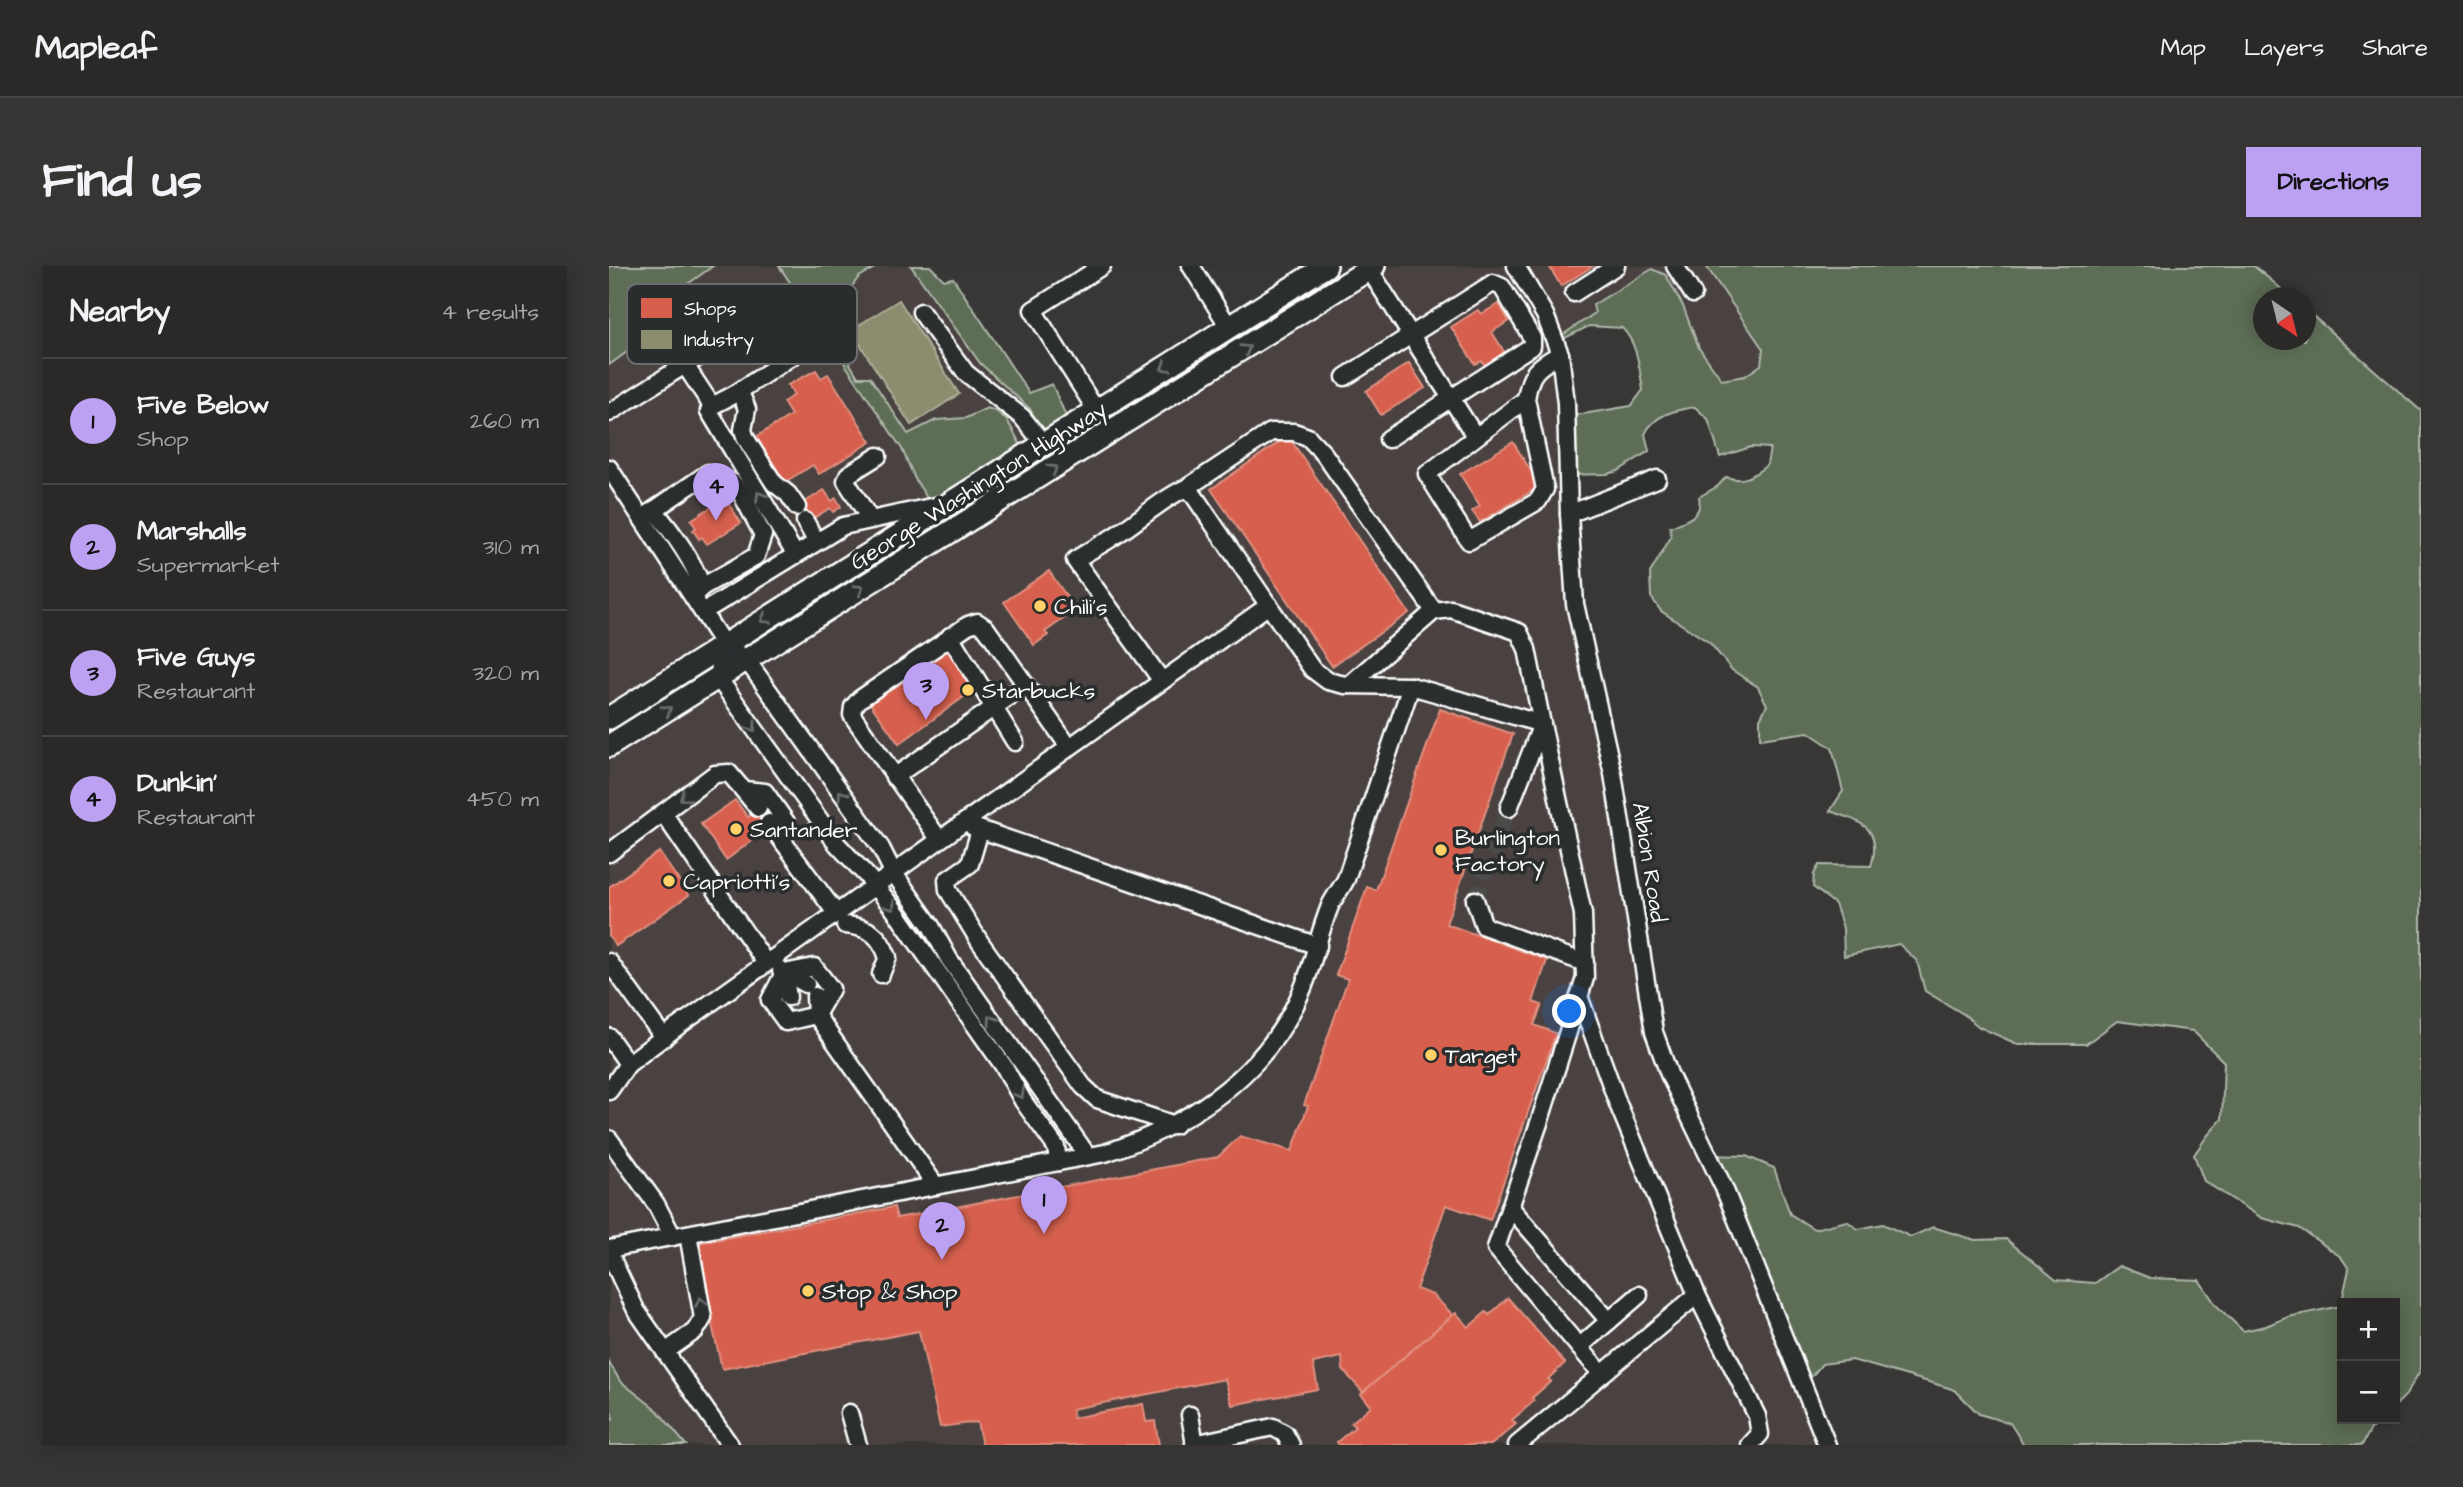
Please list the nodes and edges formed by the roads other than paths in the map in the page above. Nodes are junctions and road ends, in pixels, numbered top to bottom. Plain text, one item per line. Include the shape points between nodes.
1 (1102, 266) edge
2 (1191, 266) edge
3 (1326, 266) edge
4 (1516, 266) edge
5 (1616, 266) edge
6 (1675, 266) edge
7 (1372, 268) edge
8 (1573, 293) dead end
9 (1693, 294) dead end
10 (921, 312) dead end
11 (1229, 327) junction
12 (1411, 335) junction
13 (1560, 354) junction
14 (780, 364) edge
15 (685, 365) joint
16 (1345, 377) dead end
17 (735, 394) junction
18 (1451, 398) junction
19 (1525, 399) junction
20 (712, 406) junction
21 (1096, 410) junction
22 (609, 414) edge
23 (1475, 436) junction
24 (1388, 439) dead end
25 (1043, 443) junction
26 (878, 456) dead end
27 (609, 468) edge
28 (1657, 479) dead end
29 (1188, 487) junction
30 (950, 503) junction
31 (1569, 514) junction
32 (648, 515) junction
33 (870, 519) junction
34 (816, 541) junction
35 (795, 554) junction
36 (697, 592) junction
37 (1269, 605) junction
38 (1434, 611) junction
39 (703, 612) junction
40 (950, 636) junction
41 (724, 645) junction
42 (746, 659) junction
43 (718, 678) junction
44 (1163, 681) junction
45 (1026, 685) junction
46 (1349, 685) junction
47 (1411, 686) junction
48 (995, 707) junction
49 (609, 718) edge
50 (1542, 724) junction
51 (1015, 742) dead end
52 (609, 747) edge
53 (1069, 747) junction
54 (894, 777) junction
55 (744, 790) junction
56 (758, 808) dead end
57 (1509, 808) tunnel mouth
58 (663, 813) junction
59 (769, 823) dead end
60 (961, 824) junction
61 (980, 830) junction
62 (939, 839) junction
63 (788, 848) junction
64 (609, 853) edge
65 (893, 872) junction
66 (875, 885) junction
67 (1475, 901) dead end
68 (841, 919) junction
69 (1318, 946) junction
70 (769, 961) junction
71 (609, 962) edge
72 (1585, 963) junction
73 (784, 973) junction
74 (881, 974) dead end
75 (1579, 996) junction
76 (816, 1015) junction
77 (609, 1037) edge
78 (664, 1038) junction
79 (628, 1064) junction
80 (609, 1091) edge
81 (1175, 1125) junction
82 (609, 1139) edge
83 (1088, 1156) junction
84 (1058, 1162) junction
85 (936, 1186) junction
86 (1510, 1207) junction
87 (681, 1235) junction
88 (609, 1251) edge
89 (1639, 1295) dead end
90 (1697, 1295) junction
91 (1609, 1321) junction
92 (1579, 1347) junction
93 (665, 1352) junction
94 (1601, 1373) junction
95 (849, 1413) dead end
96 (1190, 1415) dead end
97 (730, 1445) edge
98 (858, 1445) edge
99 (1195, 1445) edge
100 (1291, 1445) edge
101 (1517, 1445) edge
102 (1750, 1445) edge
103 (1827, 1445) edge

1 - 21 street via 1033,310
2 - 11 street
3 - 11 main road, George Washington Highway
4 - 13 street, Albion Road via 1545,315
5 - 8 street
6 - 9 street
7 - 12 street
42 -> 7 main road, George Washington Highway
10 - 25 street via 966,373 1022,417
11 -> 21 main road, George Washington Highway
12 - 16 street
12 - 18 street
12 - 18 street via 1493,283 1502,287 1532,345
13 - 19 street via 1534,372
13 - 31 street, Albion Road
14 - 17 street
15 - 20 street
15 - 22 street
17 - 20 street
17 - 34 street via 745,403 746,439 774,483 788,494
18 - 23 street
18 - 24 street
19 - 23 street
19 - 23 street via 1545,489 1538,501 1469,541 1427,474
35 -> 20 street via 709,411
21 - 25 main road, George Washington Highway
25 - 30 main road, George Washington Highway
26 - 33 street via 849,474 846,481
27 - 32 street
28 - 31 street
29 - 37 street
29 - 38 street via 1271,432 1308,437
29 - 44 street via 1075,561
30 - 33 street
30 -> 41 main road, George Washington Highway
31 - 103 street, Albion Road via 1577,616 1613,774 1654,1032 1727,1196
32 - 36 street
32 - 36 street via 708,473 733,483 763,535 761,547 756,556
33 - 34 street via 843,526
34 - 35 street
35 - 39 street
36 - 39 street
37 - 44 street
37 - 46 street via 1312,669 1328,681
38 - 46 street
38 - 50 street via 1451,609 1520,632
39 - 41 street
40 - 45 street via 977,622
40 - 48 street
40 - 54 street via 853,707 852,715
41 - 42 street
41 - 43 street
41 - 49 main road, George Washington Highway
42 - 43 main road, George Washington Highway
65 -> 42 street via 877,842
52 -> 43 main road, George Washington Highway
43 -> 66 street via 837,844
44 - 53 street
45 - 48 street
45 - 53 street
46 - 47 street
47 - 50 street
47 - 69 street
48 - 51 street
48 - 54 street
50 - 57 street
50 - 72 street via 1583,914
53 - 60 street
54 - 62 street
55 - 56 street
55 -> 58 street via 729,773 715,774
55 - 63 street via 765,792 786,822
58 - 64 street
58 - 70 street
59 - 63 street
60 - 61 street
60 - 62 street
61 - 69 street
61 - 81 street via 971,864 947,880 948,890 980,942 1083,1086 1097,1099
62 - 65 street
63 - 68 street
65 - 66 street
83 -> 65 street
66 - 68 street
66 -> 84 street via 1005,1068 1056,1147
67 - 72 street via 1484,926
68 - 70 street
68 - 74 street via 874,934 888,957
69 - 81 street via 1302,991 1271,1043 1222,1095
70 - 73 street
70 - 78 street
71 - 78 street
72 - 75 street
73 - 76 street via 811,990
73 - 76 street via 792,1003
73 - 76 street via 814,967 831,989
73 - 76 street via 770,1000 786,1022
75 - 86 street
75 - 90 street
76 - 85 street
77 - 79 street
78 - 79 street
79 - 80 street
81 - 83 street via 1144,1140
82 - 87 street
83 - 84 street
84 - 85 street
85 - 87 street
86 - 91 street
86 - 92 street via 1496,1248
87 - 88 street
93 -> 87 street via 695,1331 703,1318
88 - 93 street via 636,1310
89 - 91 street
90 - 94 street
90 - 102 street via 1757,1416 1760,1434
91 - 92 street
92 - 94 street
93 - 97 street
94 - 101 street
95 - 98 street
96 - 99 street
99 - 100 street via 1273,1427 1285,1434

